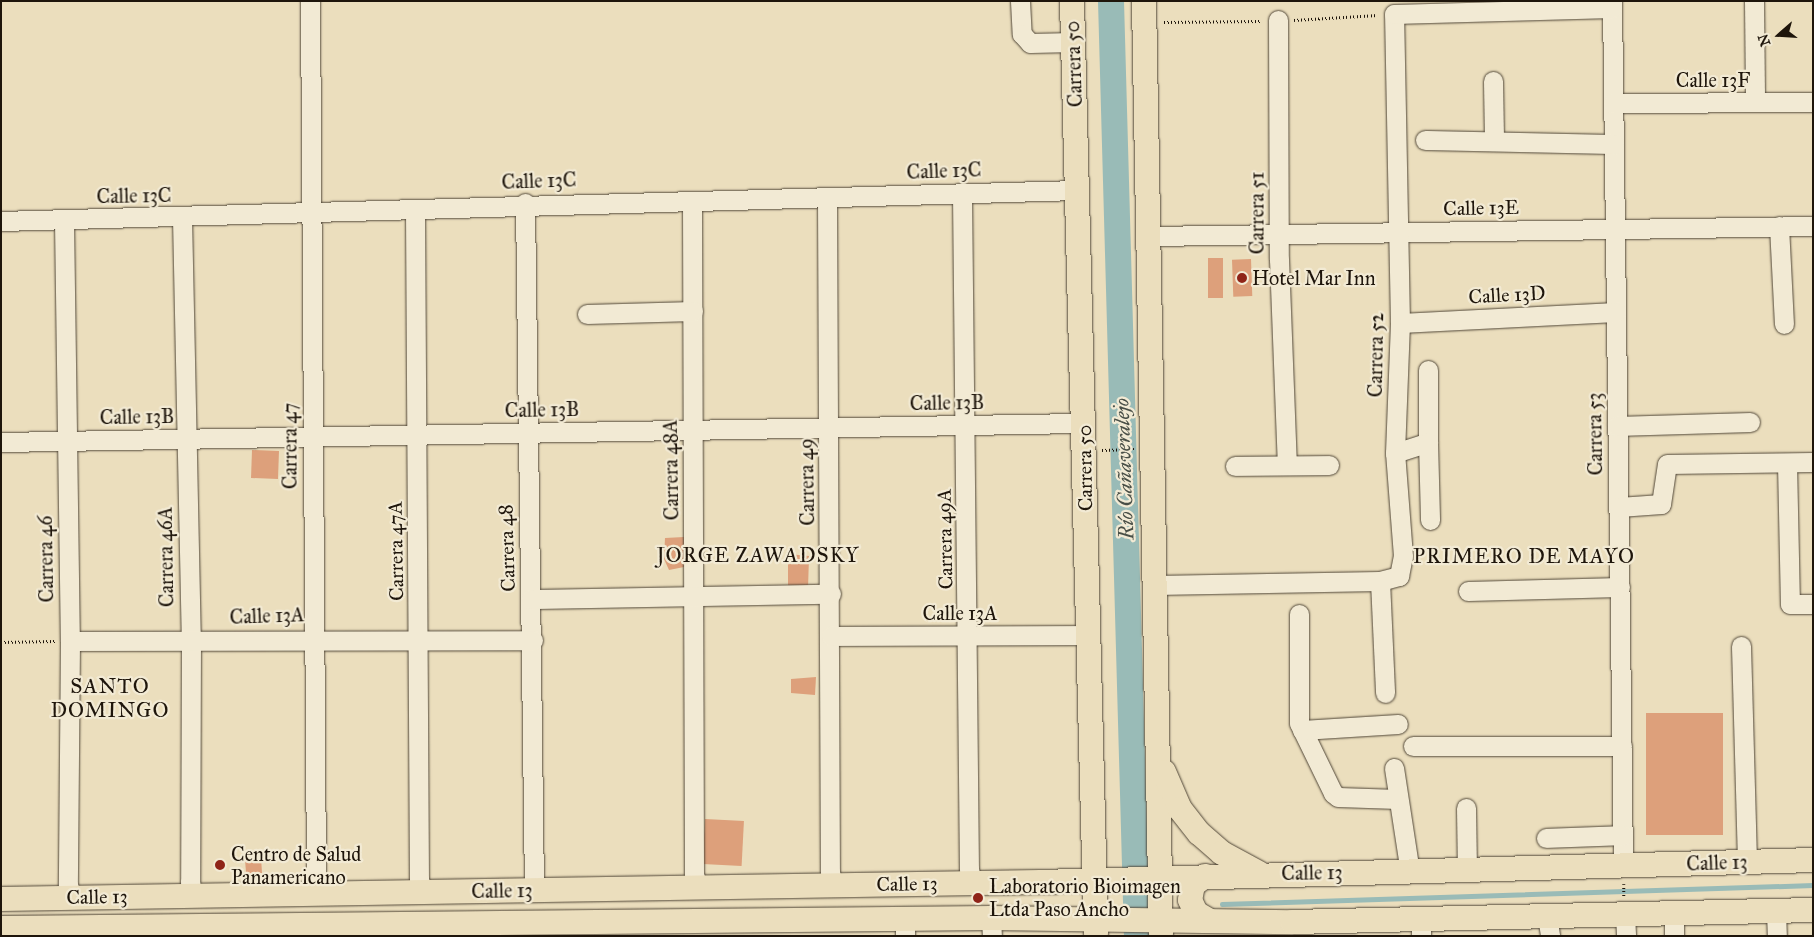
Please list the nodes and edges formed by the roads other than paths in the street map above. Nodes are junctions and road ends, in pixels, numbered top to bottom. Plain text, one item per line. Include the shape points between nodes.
1 (310, 1) edge
2 (1020, 1) edge
3 (1072, 1) edge
4 (1144, 1) edge
5 (1754, 1) edge
6 (1612, 5) edge
7 (1278, 20) dead end
8 (1074, 42) junction
9 (1493, 81) dead end
10 (1755, 102) junction
11 (1813, 102) edge
12 (1613, 103) junction
13 (1425, 140) dead end
14 (1494, 142) junction
15 (1614, 144) junction
16 (1078, 190) junction
17 (962, 193) junction
18 (827, 197) junction
19 (692, 201) junction
20 (525, 203) junction
21 (415, 209) junction
22 (311, 210) junction
23 (182, 217) junction
24 (64, 220) junction
25 (1, 222) edge
26 (1779, 226) junction
27 (1813, 226) edge
28 (1615, 229) junction
29 (1398, 232) junction
30 (1279, 234) junction
31 (1150, 236) junction
32 (693, 311) junction
33 (1616, 312) junction
34 (587, 314) dead end
35 (1400, 323) junction
36 (1784, 324) dead end
37 (1428, 370) dead end
38 (1750, 422) dead end
39 (1084, 423) junction
40 (966, 425) junction
41 (1617, 426) junction
42 (829, 427) junction
43 (693, 430) junction
44 (526, 432) junction
45 (313, 433) junction
46 (417, 434) junction
47 (186, 438) junction
48 (66, 440) junction
49 (1, 442) edge
50 (1428, 442) junction
51 (1395, 453) junction
52 (1788, 462) junction
53 (1813, 462) edge
54 (1287, 465) junction
55 (1329, 465) dead end
56 (1235, 466) dead end
57 (1618, 507) junction
58 (1430, 520) dead end
59 (1380, 581) junction
60 (1155, 585) junction
61 (1620, 587) junction
62 (1468, 590) dead end
63 (831, 594) junction
64 (695, 596) junction
65 (531, 599) junction
66 (1813, 604) edge
67 (1300, 614) dead end
68 (1090, 635) junction
69 (831, 636) junction
70 (969, 636) junction
71 (314, 638) junction
72 (421, 640) junction
73 (533, 640) junction
74 (191, 641) junction
75 (70, 642) junction
76 (1741, 646) dead end
77 (1385, 693) dead end
78 (1398, 724) dead end
79 (1302, 730) junction
80 (1413, 746) dead end
81 (1622, 746) junction
82 (1159, 752) junction
83 (1394, 768) dead end
84 (1398, 799) junction
85 (1466, 808) dead end
86 (1095, 834) junction
87 (1623, 835) junction
88 (1546, 838) dead end
89 (1813, 860) edge
90 (1747, 862) junction
91 (1466, 870) junction
92 (1410, 872) junction
93 (1623, 873) junction
94 (1263, 874) junction
95 (1205, 876) junction
96 (1155, 878) junction
97 (1103, 880) junction
98 (1041, 882) junction
99 (972, 883) junction
100 (833, 886) junction
101 (731, 887) junction
102 (698, 888) junction
103 (534, 890) junction
104 (316, 891) junction
105 (422, 892) junction
106 (194, 896) junction
107 (72, 897) junction
108 (1, 899) edge
109 (1813, 910) edge
110 (1776, 911) junction
111 (1025, 919) junction
112 (1625, 919) edge
113 (1214, 920) junction
114 (1100, 925) edge
115 (1157, 925) edge
116 (1674, 925) edge
117 (1549, 926) edge
118 (991, 927) edge
119 (1421, 927) edge
120 (1, 928) edge
121 (820, 928) edge
122 (905, 928) edge
123 (616, 929) edge
124 (731, 929) edge
125 (1292, 929) edge
126 (398, 930) edge
127 (515, 930) edge
128 (76, 931) edge
129 (293, 931) edge
130 (193, 932) edge
131 (1060, 936) edge
132 (1184, 936) edge
133 (1777, 936) edge

1 - 22 street, Carrera 47
2 - 8 street via 1022,34 1030,43
3 - 8 main road, Carrera 50
4 - 31 main road
5 - 10 street
6 - 12 street, Carrera 53
6 - 29 street, Carrera 52 via 1394,14
7 - 30 street, Carrera 51
8 - 16 main road, Carrera 50
9 - 14 street
10 - 11 street, Calle 13F
10 - 12 street, Calle 13F
12 - 15 street, Carrera 53
13 - 14 street
14 - 15 street
15 - 28 street, Carrera 53
16 - 17 street, Calle 13C
16 - 39 main road, Carrera 50
17 - 18 street, Calle 13C
17 - 40 street, Carrera 49A
18 - 19 street, Calle 13C
18 - 42 street, Carrera 49
19 - 20 street, Calle 13C
19 - 32 street, Carrera 48A
20 - 21 street, Calle 13C
20 - 44 street, Carrera 48
21 - 22 street, Calle 13C
21 - 46 street, Carrera 47A
22 - 23 street, Calle 13C
22 - 45 street, Carrera 47
23 - 24 street, Calle 13C
23 - 47 street, Carrera 46A
24 - 25 street, Calle 13C
24 - 48 street, Carrera 46
26 - 27 street, Calle 13E
26 - 28 street, Calle 13E
26 - 36 street
28 - 29 street, Calle 13E
28 - 33 street, Carrera 53
29 - 30 street, Calle 13E
29 - 35 street, Carrera 52
30 - 31 street, Calle 13E
30 - 54 street, Carrera 51
31 - 60 main road
32 - 34 street
32 - 43 street, Carrera 48A
33 - 35 street, Calle 13D
33 - 41 street, Carrera 53
35 - 51 street, Carrera 52
37 - 50 street
38 - 41 street
39 - 40 street, Calle 13B
39 - 68 main road, Carrera 50
40 - 42 street, Calle 13B
40 - 70 street, Carrera 49A
41 - 57 street, Carrera 53
42 - 43 street, Calle 13B
42 - 63 street, Carrera 49
43 - 44 street, Calle 13B
43 - 64 street, Carrera 48A
44 - 46 street, Calle 13B
44 - 65 street, Carrera 48
45 - 46 street, Calle 13B
45 - 47 street, Calle 13B
45 - 71 street, Carrera 47
46 - 72 street, Carrera 47A
47 - 48 street, Calle 13B
47 - 74 street, Carrera 46A
48 - 49 street, Calle 13B
48 - 75 street, Carrera 46
50 - 51 street
50 - 58 street
51 - 59 street, Carrera 52 via 1404,556 1398,576
52 - 53 street
52 - 57 street via 1666,464 1661,504
52 - 66 street via 1790,604
54 - 55 street
54 - 56 street
57 - 61 street, Carrera 53
59 - 60 street
59 - 77 street
60 - 82 main road
61 - 62 street
61 - 81 street, Carrera 53
63 - 64 street
63 - 69 street, Carrera 49
64 - 65 street
64 - 102 street, Carrera 48A via 694,874
65 - 73 street, Carrera 48
67 - 79 street
68 - 70 street, Calle 13A
68 - 86 main road, Carrera 50
69 - 70 street, Calle 13A
69 - 100 street, Carrera 49 via 830,872
70 - 99 street, Carrera 49A via 969,870
71 - 72 street, Calle 13A
71 - 74 street, Calle 13A
71 - 104 street, Carrera 47
72 - 73 street, Calle 13A
72 - 105 street, Carrera 47A via 419,879
73 - 103 street, Carrera 48 via 531,877
74 - 75 street, Calle 13A
74 - 106 street, Carrera 46A via 190,882
75 - 107 street, Carrera 46 via 68,884
76 - 90 street
78 - 79 street
79 - 84 street via 1335,796
80 - 81 street
81 - 87 street, Carrera 53
82 - 94 main road via 1173,795 1199,833 1235,862
82 - 96 main road
83 - 84 street
84 - 92 street
85 - 91 street
86 - 97 main road, Carrera 50
86 - 98 main road via 1071,868
87 - 88 street
87 - 93 street, Carrera 53
89 - 90 main road, Calle 13
90 - 93 main road, Calle 13
91 - 92 main road, Calle 13
91 - 93 main road, Calle 13
92 - 94 main road, Calle 13
94 - 95 main road, Calle 13
95 - 96 main road, Calle 13
95 - 113 main road via 1194,885 1190,900 1196,913
96 - 97 main road, Calle 13
96 - 115 main road
97 - 98 main road, Calle 13
97 - 114 main road, Carrera 50
98 - 99 main road, Calle 13
99 - 100 main road, Calle 13
100 - 101 main road, Calle 13
101 - 102 main road, Calle 13
101 - 124 main road
102 - 103 main road, Calle 13
103 - 105 main road, Calle 13
104 - 105 main road, Calle 13
104 - 106 main road, Calle 13
106 - 107 main road, Calle 13
107 - 108 main road, Calle 13
109 - 110 main road, Calle 13
110 - 116 main road, Calle 13
110 - 133 street
111 - 114 main road, Calle 13
111 - 118 main road, Calle 13
111 - 131 main road
112 - 116 main road, Calle 13
112 - 117 main road, Calle 13
113 - 115 main road, Calle 13
113 - 125 main road, Calle 13
113 - 132 main road
114 - 115 main road, Calle 13
117 - 119 main road, Calle 13
118 - 122 main road, Calle 13
119 - 125 main road, Calle 13
120 - 128 main road, Calle 13
121 - 122 main road, Calle 13
121 - 124 main road, Calle 13
123 - 124 main road, Calle 13
123 - 127 main road, Calle 13
126 - 127 main road, Calle 13
126 - 129 main road, Calle 13
128 - 130 main road, Calle 13
129 - 130 main road, Calle 13

